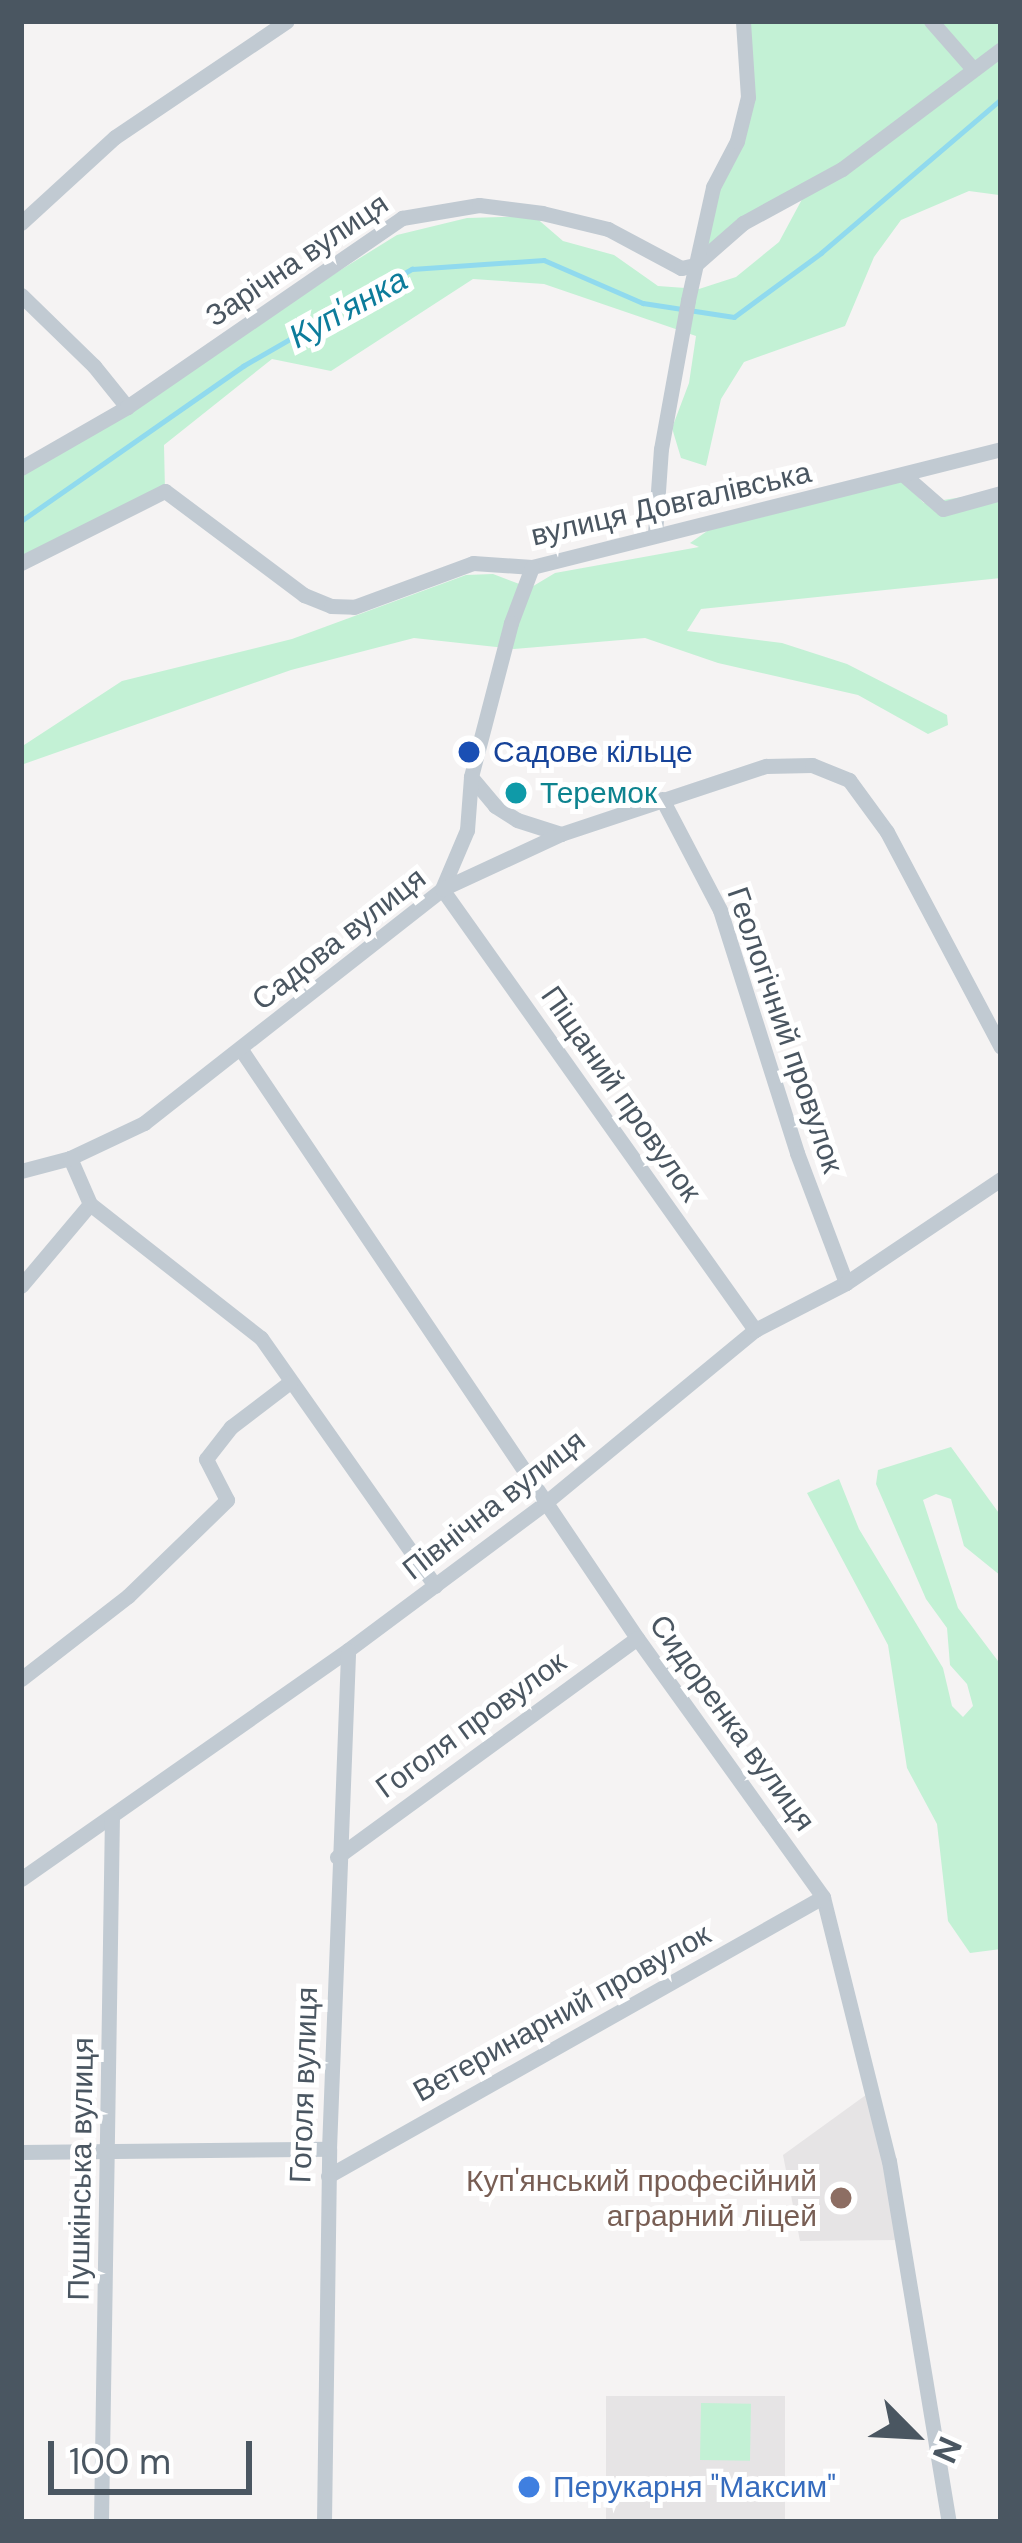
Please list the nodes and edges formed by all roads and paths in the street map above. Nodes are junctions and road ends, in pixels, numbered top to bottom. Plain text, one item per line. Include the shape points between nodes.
1 (286, 21) edge
2 (743, 21) edge
3 (931, 21) edge
4 (1001, 49) edge
5 (973, 69) junction
6 (21, 223) edge
7 (695, 266) junction
8 (21, 295) edge
9 (127, 407) junction
10 (1001, 449) edge
11 (21, 468) edge
12 (905, 476) junction
13 (1001, 493) edge
14 (655, 534) junction
15 (21, 562) edge
16 (532, 567) junction
17 (471, 777) junction
18 (662, 799) junction
19 (561, 834) junction
20 (442, 889) junction
21 (1001, 1047) edge
22 (242, 1051) junction
23 (70, 1158) junction
24 (21, 1172) edge
25 (1001, 1179) edge
26 (90, 1204) junction
27 (846, 1283) junction
28 (21, 1286) edge
29 (755, 1330) junction
30 (290, 1382) junction
31 (545, 1503) junction
32 (435, 1586) junction
33 (637, 1638) junction
34 (348, 1650) junction
35 (21, 1679) edge
36 (112, 1817) junction
37 (337, 1857) junction
38 (21, 1879) edge
39 (823, 1897) junction
40 (328, 2149) junction
41 (21, 2152) edge
42 (110, 2155) junction
43 (328, 2176) junction
44 (101, 2522) edge
45 (324, 2522) edge
46 (949, 2522) edge

1 - 6 street via 115,137
2 - 7 street via 748,97 713,187
3 - 5 street
4 - 5 street
5 - 7 street via 842,169 743,223
7 - 9 street, Зарічна вулиця via 681,268 587,222 479,205 438,209 402,218
7 - 14 street via 661,449
8 - 9 street
9 - 11 street, Зарічна вулиця
10 - 12 street, вулиця Довгалівська
12 - 13 street via 943,509
12 - 14 street, вулиця Довгалівська
14 - 16 street, вулиця Довгалівська
15 - 16 street, вулиця Довгалівська via 165,491 304,595 331,606 353,607 473,563
16 - 17 street
17 - 19 street via 506,813
17 - 20 street via 467,830
18 - 19 street, Садова вулиця
18 - 21 street, Садова вулиця via 766,766 812,765 849,780 887,832
18 - 27 street, Геологічний провулок via 720,910
19 - 20 street, Садова вулиця
20 - 22 street, Садова вулиця
20 - 29 street, Піщаний провулок
22 - 23 street, Садова вулиця via 144,1124
22 - 31 street, Сидоренка вулиця
23 - 24 street, Садова вулиця
23 - 26 street
25 - 27 street, Північна вулиця
26 - 28 street
26 - 30 street via 261,1338
27 - 29 street, Північна вулиця
29 - 31 street, Північна вулиця
30 - 32 street
30 - 35 street via 231,1427 206,1459 226,1500 128,1596
31 - 32 street, Північна вулиця
31 - 33 street, Сидоренка вулиця
32 - 34 street, Північна вулиця
33 - 37 street, Гоголя провулок
33 - 39 street, Сидоренка вулиця
34 - 36 street, Північна вулиця
34 - 37 street, Гоголя вулиця
36 - 38 street, Північна вулиця
36 - 42 street, Пушкінська вулиця
37 - 40 street, Гоголя вулиця
39 - 43 street, Ветеринарний провулок
39 - 46 street, Сидоренка вулиця via 889,2161
40 - 42 street
40 - 43 street, Гоголя вулиця
41 - 42 street
42 - 44 street, Пушкінська вулиця
43 - 45 street, Гоголя вулиця

